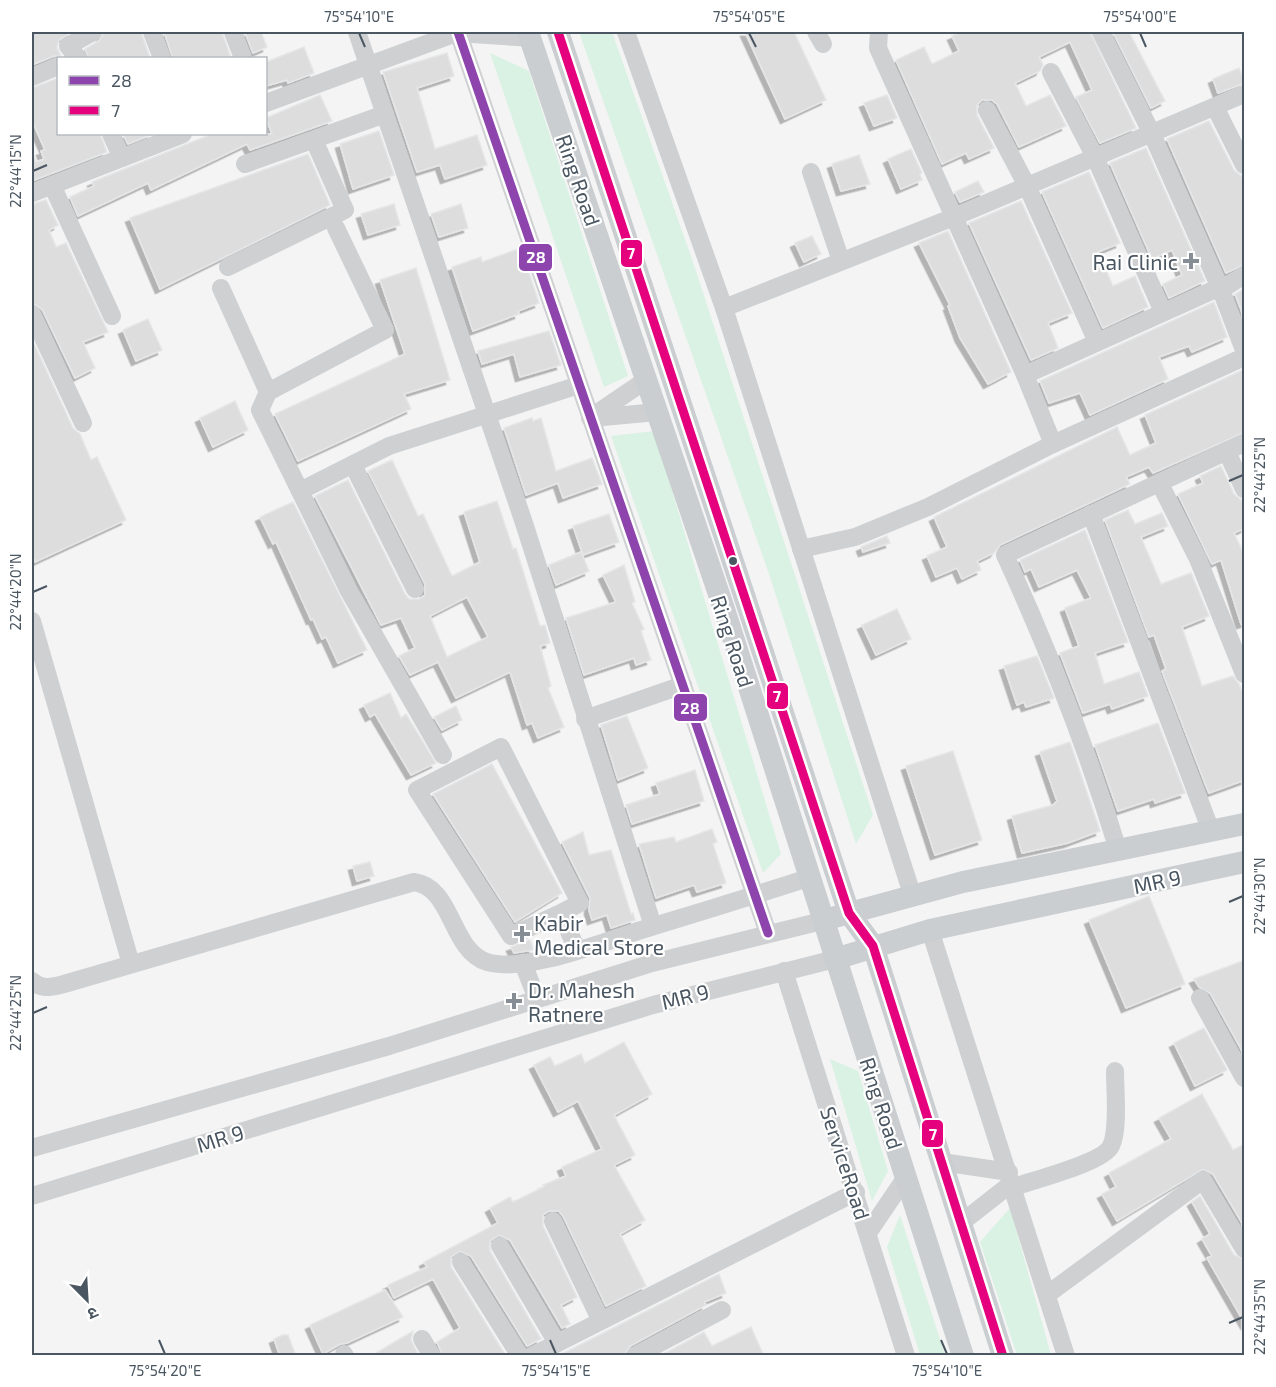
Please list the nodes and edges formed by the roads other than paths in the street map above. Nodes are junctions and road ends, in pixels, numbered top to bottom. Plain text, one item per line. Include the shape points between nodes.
1 (93, 32) edge
2 (152, 32) edge
3 (233, 32) edge
4 (361, 32) edge
5 (458, 32) edge
6 (558, 32) edge
7 (626, 32) edge
8 (879, 32) edge
9 (1101, 32) edge
10 (529, 35) edge
11 (69, 45) edge
12 (162, 57) edge
13 (243, 57) edge
14 (57, 66) edge
15 (368, 66) junction
16 (1051, 72) dead end
17 (32, 77) edge
18 (1245, 94) edge
19 (267, 103) edge
20 (1215, 107) junction
21 (987, 110) dead end
22 (385, 114) junction
23 (1152, 134) junction
24 (111, 135) edge
25 (180, 135) edge
26 (314, 140) junction
27 (1095, 157) junction
28 (122, 158) junction
29 (245, 164) dead end
30 (1245, 165) edge
31 (811, 172) dead end
32 (52, 185) junction
33 (1027, 186) junction
34 (32, 193) edge
35 (954, 217) junction
36 (336, 228) dead end
37 (841, 261) junction
38 (228, 267) dead end
39 (1245, 275) edge
40 (221, 288) dead end
41 (1220, 289) junction
42 (724, 308) junction
43 (1163, 312) junction
44 (32, 314) edge
45 (112, 316) dead end
46 (1097, 342) junction
47 (1245, 350) edge
48 (1245, 357) edge
49 (1025, 375) junction
50 (646, 380) junction
51 (579, 385) junction
52 (268, 392) junction
53 (657, 412) junction
54 (486, 414) junction
55 (591, 418) junction
56 (83, 423) dead end
57 (1245, 443) edge
58 (1053, 444) junction
59 (1227, 452) junction
60 (352, 465) junction
61 (1160, 484) junction
62 (1245, 489) edge
63 (300, 491) junction
64 (1091, 514) junction
65 (801, 549) junction
66 (414, 589) dead end
67 (32, 621) edge
68 (1245, 674) edge
69 (683, 685) junction
70 (585, 719) junction
71 (443, 755) dead end
72 (1245, 824) edge
73 (1211, 831) junction
74 (1118, 850) junction
75 (1245, 862) edge
76 (808, 878) junction
77 (912, 894) junction
78 (755, 896) junction
79 (561, 914) junction
80 (849, 914) junction
81 (822, 921) junction
82 (653, 926) junction
83 (930, 930) junction
84 (768, 933) junction
85 (873, 946) junction
86 (577, 950) junction
87 (835, 959) junction
88 (523, 963) junction
89 (131, 964) junction
90 (784, 971) junction
91 (32, 981) edge
92 (1200, 998) dead end
93 (537, 999) junction
94 (1115, 1071) dead end
95 (1245, 1077) edge
96 (32, 1148) edge
97 (942, 1162) junction
98 (906, 1177) junction
99 (1012, 1180) junction
100 (856, 1192) junction
101 (32, 1196) edge
102 (553, 1221) dead end
103 (961, 1223) junction
104 (868, 1233) junction
105 (500, 1246) dead end
106 (1245, 1249) edge
107 (461, 1262) dead end
108 (1048, 1294) junction
109 (722, 1310) dead end
110 (600, 1319) junction
111 (422, 1339) dead end
112 (557, 1343) junction
113 (432, 1356) edge
114 (520, 1356) edge
115 (532, 1356) edge
116 (635, 1356) edge
117 (906, 1356) edge
118 (963, 1356) edge
119 (1003, 1356) edge
120 (1066, 1356) edge

1 - 11 street
2 - 12 street
3 - 13 street
4 - 15 street
5 - 10 street
5 - 15 street
5 - 51 street
6 - 80 main road, Ring Road
7 - 42 street
8 - 35 street via 878,48
9 - 23 street
10 - 50 main road, Ring Road
14 - 17 street
15 - 19 street
15 - 22 street
16 - 27 street
18 - 20 street
20 - 23 street
20 - 30 street
21 - 33 street
22 - 26 street
22 - 54 street
23 - 27 street
23 - 41 street
24 - 28 street
25 - 28 street
26 - 29 street
26 - 38 street via 345,210
27 - 33 street
27 - 43 street
28 - 32 street
31 - 37 street
32 - 34 street
32 - 45 street
33 - 35 street
33 - 46 street
35 - 37 street
35 - 49 street
36 - 52 street via 385,330
37 - 42 street
39 - 41 street
40 - 52 street
41 - 43 street
41 - 47 street
42 - 65 street
43 - 46 street
44 - 56 street
46 - 49 street
48 - 58 street
49 - 58 street
50 - 53 main road, Ring Road
50 - 55 street
51 - 54 street
51 - 55 street
52 - 63 street via 260,410
53 - 55 street
53 - 76 main road, Ring Road via 724,609
54 - 60 street via 389,446
54 - 70 street
55 - 69 street
57 - 59 street
58 - 65 street via 907,516 855,537
59 - 61 street
59 - 62 street
60 - 63 street
60 - 66 street
61 - 64 street
61 - 68 street via 1198,560
63 - 71 street via 349,591
64 - 73 street
64 - 74 street via 1005,555 1045,642
65 - 77 street
67 - 89 street
69 - 70 street
69 - 78 street
70 - 82 street
72 - 73 main road, MR 9
73 - 74 main road, MR 9
74 - 77 main road, MR 9
75 - 83 main road, MR 9
76 - 78 street
76 - 81 main road, Ring Road
77 - 80 main road, MR 9
78 - 82 street
78 - 84 street
79 - 79 street via 580,903 501,747 417,790 511,936
79 - 86 street
80 - 81 main road, MR 9
80 - 85 main road, Ring Road
81 - 84 street, MR 9
81 - 87 main road, Ring Road
82 - 86 street
83 - 85 main road, MR 9
83 - 99 street
84 - 93 street, MR 9 via 652,963
85 - 87 main road, MR 9
85 - 97 main road, Ring Road
86 - 88 street
87 - 90 street, MR 9
87 - 98 main road, Ring Road
88 - 89 street via 507,966 472,955 436,894 426,883 414,882
88 - 93 street
89 - 91 street via 48,988
90 - 100 street, ServiceRoad
90 - 101 street, MR 9 via 653,1005
92 - 95 street
93 - 96 street, MR 9 via 389,1046
94 - 99 street via 1114,1137 1108,1150 1095,1158
97 - 99 street
97 - 103 main road, Ring Road
98 - 104 street
98 - 118 main road, Ring Road
99 - 103 street
99 - 108 street
100 - 104 street, ServiceRoad
100 - 110 street
102 - 110 street
103 - 119 main road, Ring Road
104 - 117 street, ServiceRoad
105 - 112 street
106 - 108 street via 1203,1180
107 - 114 street
108 - 120 street
109 - 116 street
110 - 112 street
111 - 113 street
112 - 115 street

